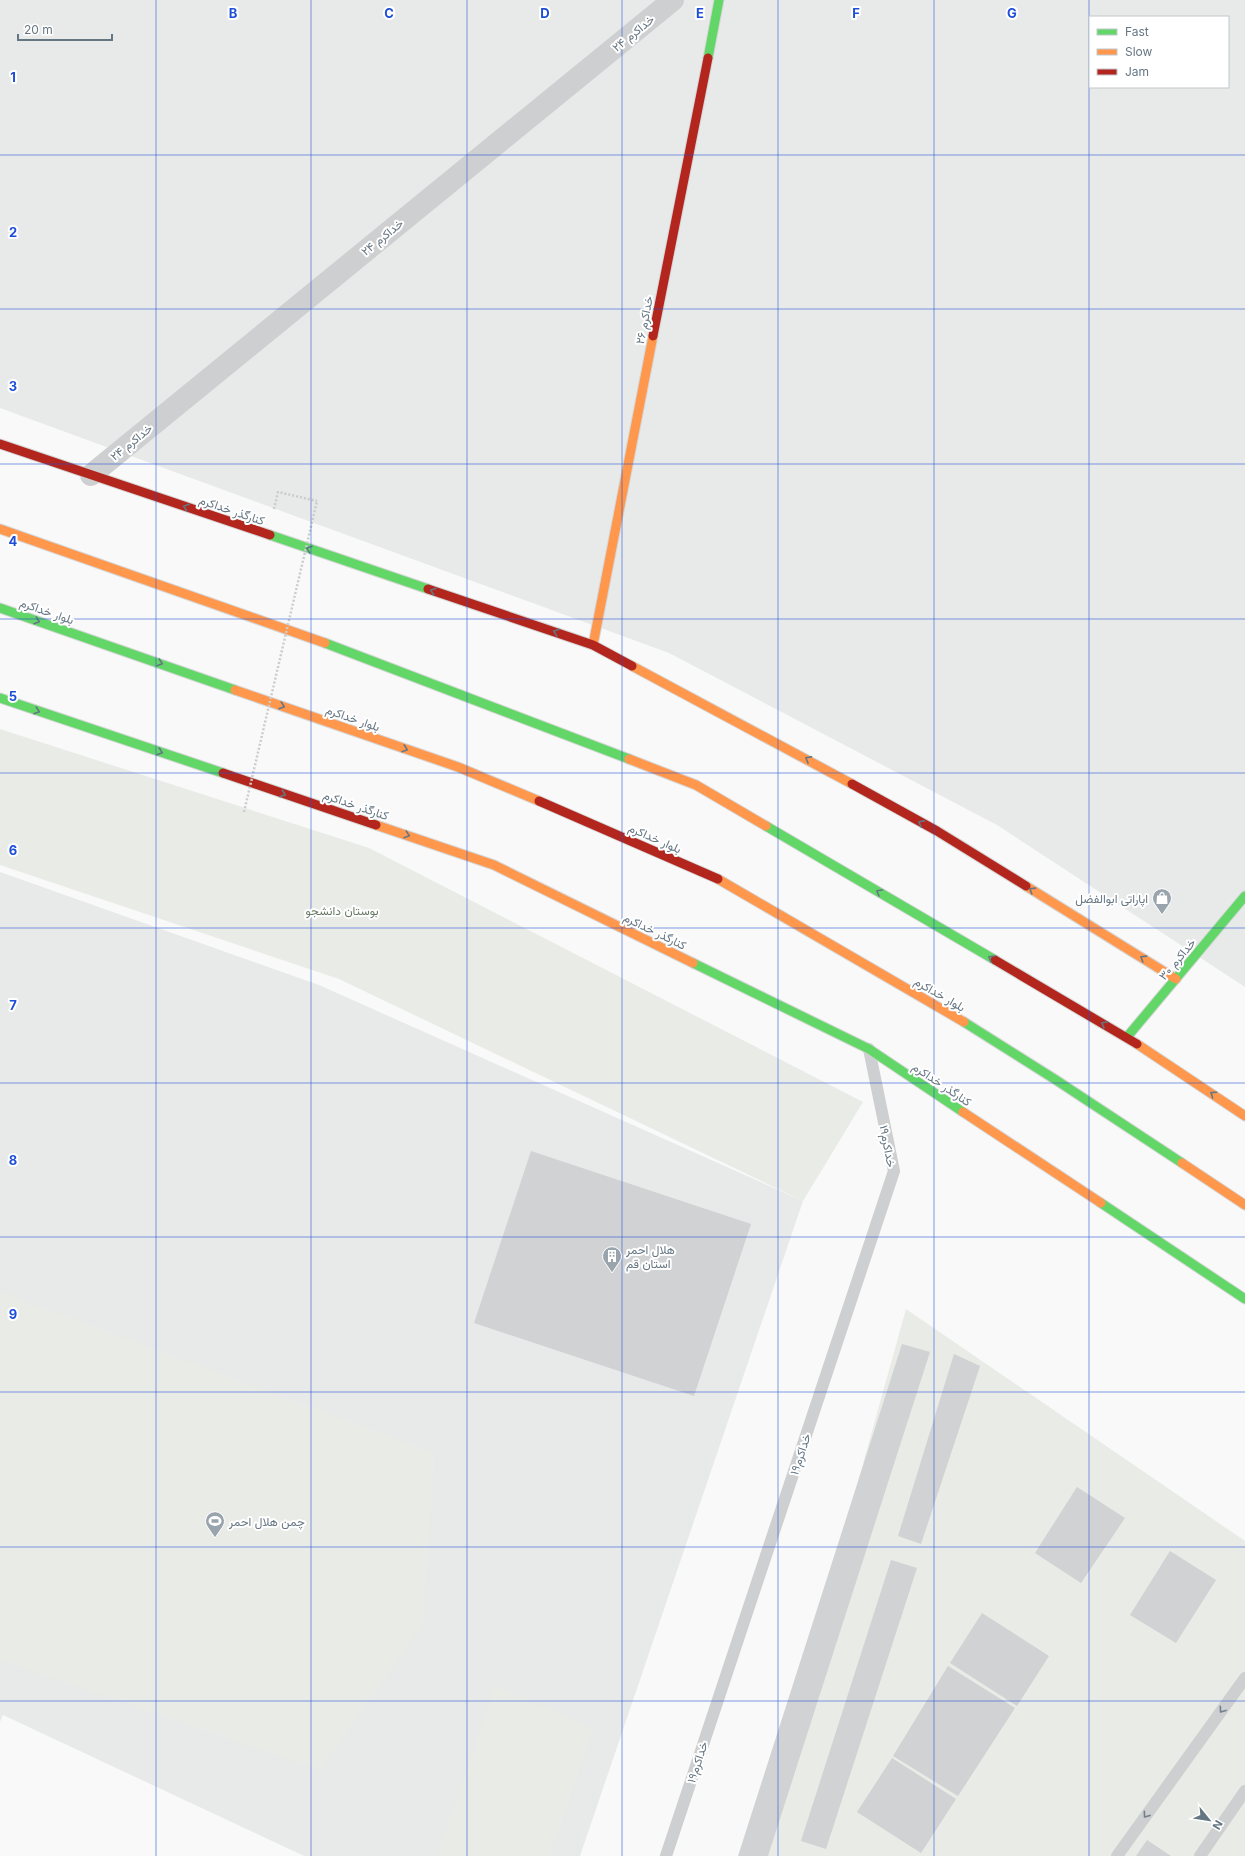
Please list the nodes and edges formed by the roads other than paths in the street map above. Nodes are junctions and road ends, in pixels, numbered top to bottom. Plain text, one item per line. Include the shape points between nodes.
1 (673, 0) edge
2 (719, 0) edge
3 (0, 444) edge
4 (91, 475) junction
5 (0, 529) edge
6 (0, 608) edge
7 (593, 645) junction
8 (0, 698) edge
9 (1245, 896) edge
10 (1176, 979) junction
11 (1127, 1037) junction
12 (868, 1049) junction
13 (1245, 1116) edge
14 (1245, 1205) edge
15 (1245, 1299) edge
16 (1245, 1678) edge
17 (1245, 1791) edge
18 (666, 1856) edge
19 (1117, 1856) edge
20 (1200, 1856) edge

1 - 4 street, ۲۴ خداکرم
2 - 7 main road, ۲۶ خداکرم
3 - 4 main road, کنارگذر خداکرم
7 -> 4 main road, کنارگذر خداکرم
11 -> 5 main road via 696,785 358,654
6 -> 14 main road, بلوار خداکرم via 458,767 711,875 966,1023
10 -> 7 main road, کنارگذر خداکرم via 936,831 778,742
8 -> 12 main road, کنارگذر خداکرم via 494,865
9 - 10 main road, خداکرم ۳۰
10 - 11 main road, خداکرم ۳۰
13 -> 11 main road
12 - 15 main road, کنارگذر خداکرم
12 - 18 lane, ۱۹خداکرم via 894,1171
16 -> 19 lane
17 - 20 lane

